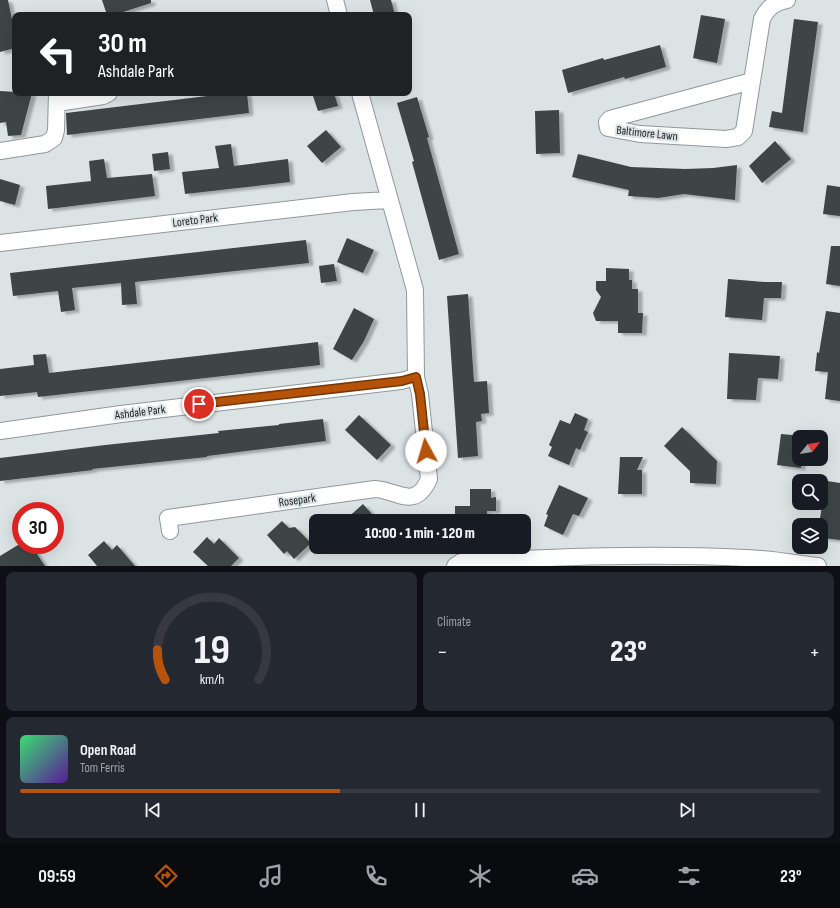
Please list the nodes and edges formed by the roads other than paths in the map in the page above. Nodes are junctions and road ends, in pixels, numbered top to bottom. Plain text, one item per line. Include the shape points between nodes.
1 (335, 0) edge
2 (787, 0) edge
3 (338, 12) edge
4 (752, 81) junction
5 (103, 96) edge
6 (361, 96) edge
7 (57, 98) edge
8 (0, 151) edge
9 (389, 200) junction
10 (0, 243) edge
11 (416, 377) junction
12 (0, 431) edge
13 (170, 531) dead end
14 (574, 561) edge
15 (455, 566) edge
16 (818, 566) edge

1 - 3 street
2 - 4 street, Baltimore Lawn via 778,2 767,10 762,18
4 - 4 street, Baltimore Lawn via 744,131 738,137 726,139 640,134 614,130 606,125 610,119
5 - 7 street
6 - 9 street
7 - 8 street via 54,138 45,144
9 - 10 street, Loreto Park
9 - 11 street via 415,290
11 - 12 street, Ashdale Park via 402,381
11 - 13 street, Rosepark via 429,479 422,491 406,497 375,489 168,518
14 - 15 street via 461,562
14 - 16 street via 660,555 747,558

